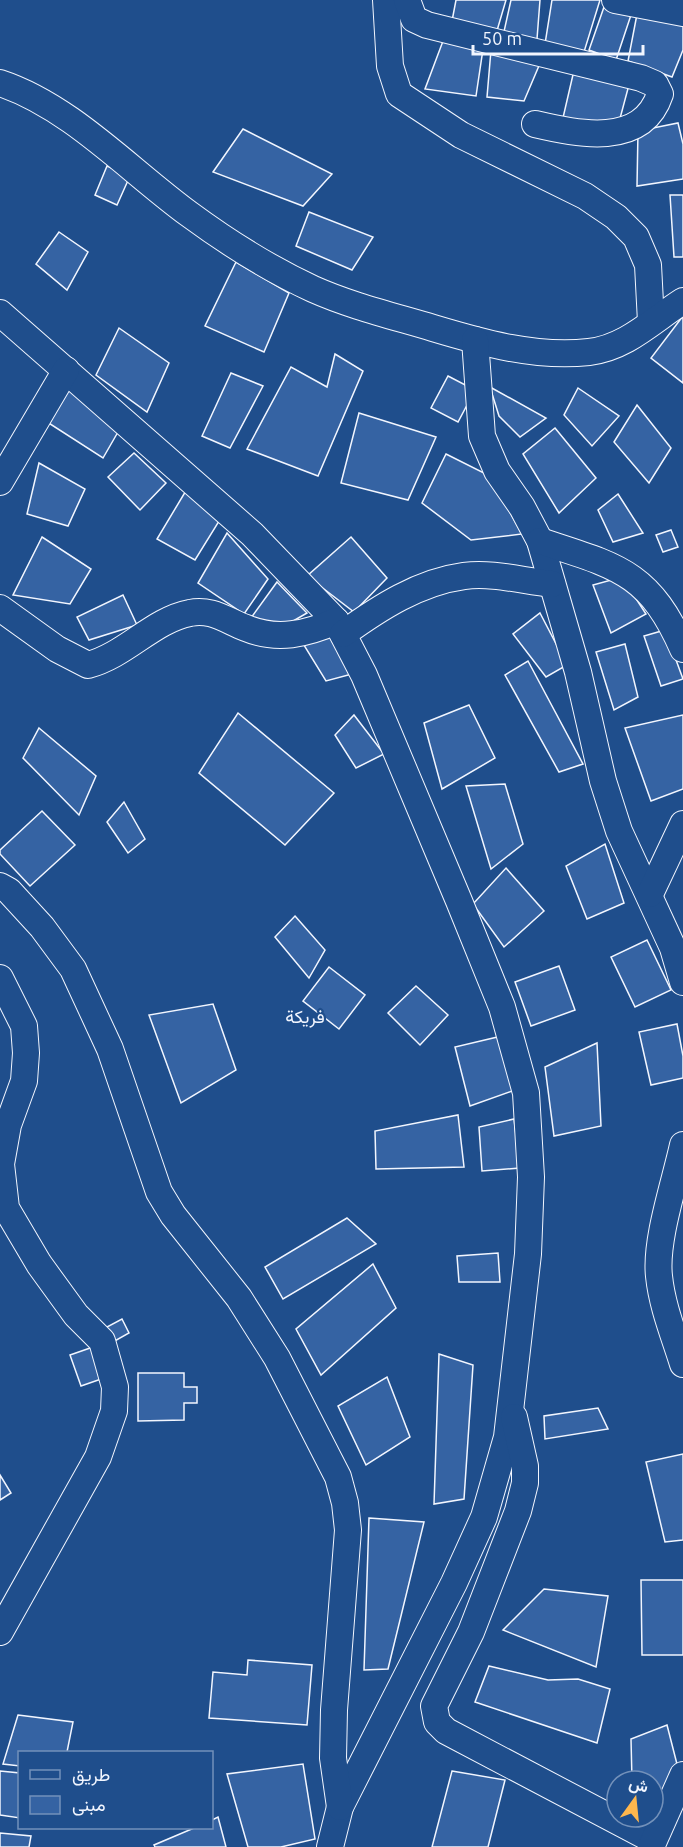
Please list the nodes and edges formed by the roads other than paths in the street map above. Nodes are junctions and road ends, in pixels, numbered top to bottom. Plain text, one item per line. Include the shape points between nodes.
1 (375, 0) edge
2 (387, 0) edge
3 (407, 0) edge
4 (615, 0) edge
5 (683, 14) edge
6 (388, 37) junction
7 (0, 83) edge
8 (535, 124) dead end
9 (683, 301) edge
10 (0, 313) edge
11 (651, 322) junction
12 (475, 340) junction
13 (66, 370) junction
14 (0, 482) edge
15 (540, 541) junction
16 (552, 584) junction
17 (0, 608) edge
18 (339, 628) junction
19 (683, 649) edge
20 (683, 824) edge
21 (0, 886) edge
22 (650, 894) junction
23 (0, 978) edge
24 (683, 982) edge
25 (4, 1124) edge
26 (683, 1145) edge
27 (683, 1364) edge
28 (512, 1406) junction
29 (0, 1632) edge
30 (683, 1775) edge
31 (340, 1807) junction
32 (652, 1844) edge
33 (330, 1847) edge

1 - 6 street
2 - 6 street
3 - 8 street via 414,19 427,25 641,78 655,84 660,94 655,109 646,118 615,131 576,133
4 - 5 street
6 - 11 street via 393,80 399,94 461,135 585,196 616,217 636,237 648,266
7 - 12 street via 65,117 191,216 313,289
9 - 11 street
10 - 13 street
11 - 12 street via 624,343 589,352 519,350
12 - 15 street via 482,436 497,471
13 - 14 street
13 - 18 street via 252,534
15 - 16 street
15 - 19 street via 622,570 636,579 661,608
16 - 18 street via 465,576 414,591
16 - 22 street via 578,672 603,781 619,831
17 - 18 street via 57,649 88,665 105,660 167,620 191,612 217,614 248,629 277,635
18 - 28 street via 403,764 459,901 501,1007 526,1093 531,1177 528,1254
20 - 22 street
21 - 31 street via 42,927 73,969 110,1049 159,1192 239,1298 278,1358 338,1477 348,1530 334,1710 333,1758
22 - 24 street
23 - 25 street via 24,1026 26,1053 24,1081
25 - 29 street via 0,1164 6,1208 39,1264 76,1315 102,1341 115,1387 114,1411 99,1457
26 - 27 street via 659,1245 658,1274
28 - 31 street via 484,1517
28 - 32 street via 525,1466 518,1511 471,1632 434,1713 446,1731
30 - 32 street
31 - 33 street

